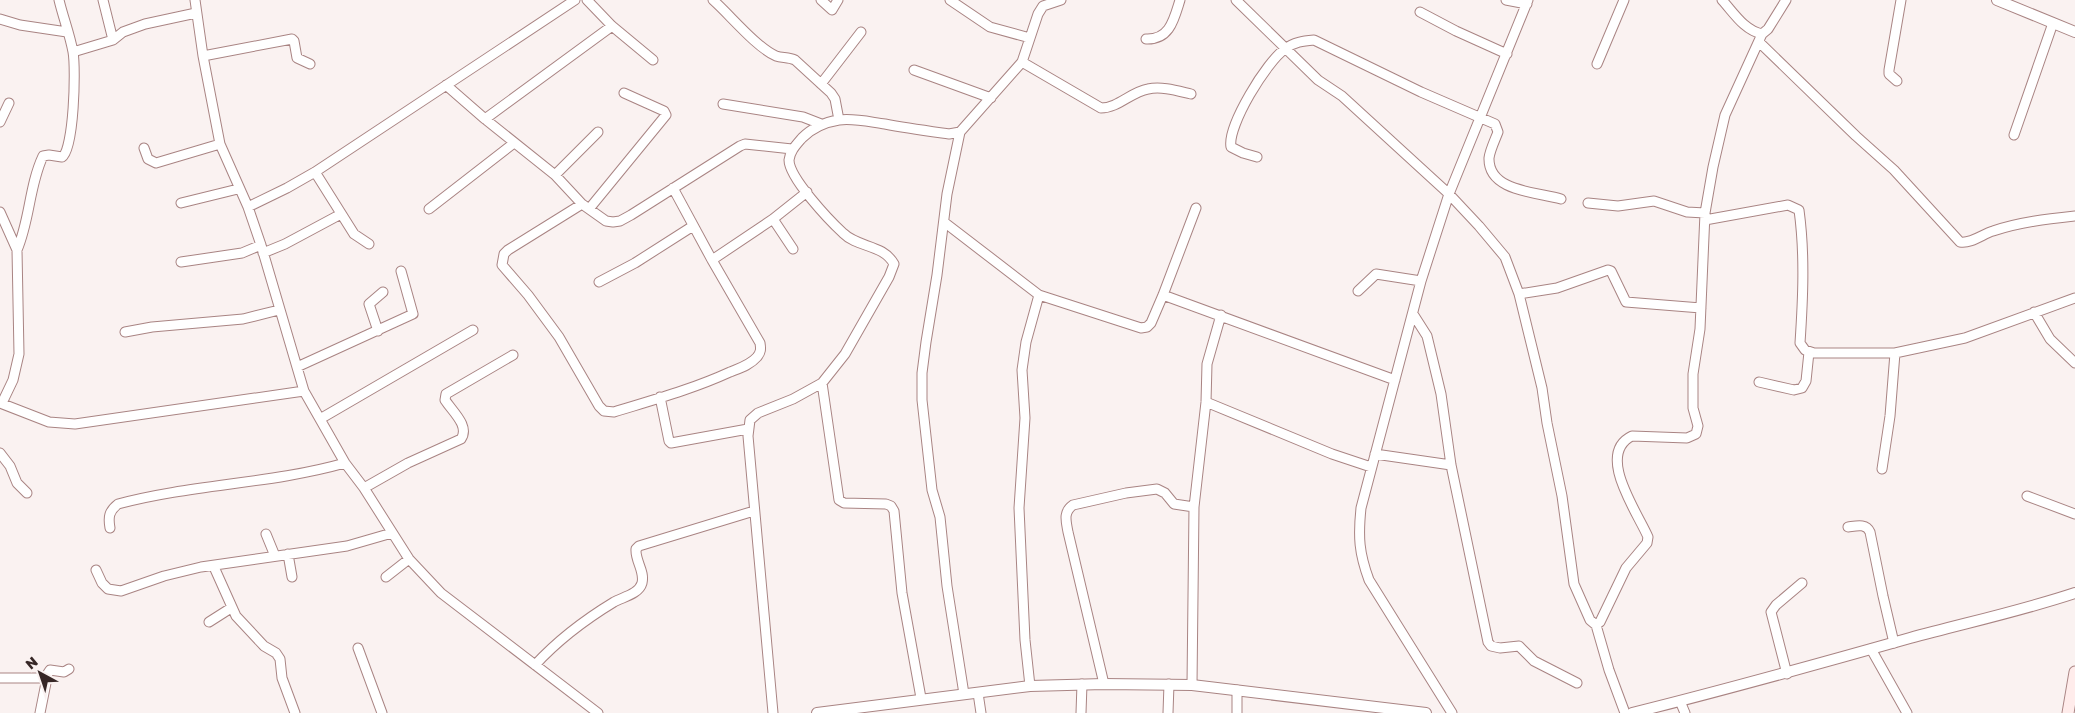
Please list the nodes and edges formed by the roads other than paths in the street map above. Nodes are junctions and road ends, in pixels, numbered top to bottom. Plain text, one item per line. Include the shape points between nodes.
1 (59, 0) edge
2 (103, 0) edge
3 (195, 0) edge
4 (575, 0) edge
5 (587, 0) edge
6 (713, 0) edge
7 (822, 0) edge
8 (838, 0) edge
9 (950, 0) edge
10 (1061, 0) edge
11 (1180, 0) edge
12 (1236, 0) edge
13 (1506, 0) edge
14 (1624, 0) edge
15 (1722, 0) edge
16 (1786, 0) edge
17 (1902, 0) edge
18 (1997, 0) edge
19 (1528, 2) edge
20 (1420, 12) dead end
21 (196, 13) junction
22 (0, 20) edge
23 (2053, 23) junction
24 (612, 26) junction
25 (68, 32) junction
26 (861, 32) dead end
27 (2075, 32) edge
28 (1030, 38) junction
29 (1760, 38) junction
30 (1146, 39) dead end
31 (113, 40) junction
32 (1285, 49) junction
33 (73, 52) junction
34 (1507, 54) junction
35 (203, 56) junction
36 (653, 60) dead end
37 (1022, 62) junction
38 (310, 64) dead end
39 (1598, 64) dead end
40 (914, 70) dead end
41 (1897, 81) dead end
42 (821, 84) junction
43 (446, 85) junction
44 (624, 93) dead end
45 (1191, 94) dead end
46 (991, 98) junction
47 (9, 103) dead end
48 (722, 104) dead end
49 (1479, 117) junction
50 (485, 119) junction
51 (839, 120) junction
52 (0, 122) edge
53 (821, 124) junction
54 (598, 132) dead end
55 (960, 132) junction
56 (2014, 135) dead end
57 (514, 143) junction
58 (220, 144) junction
59 (144, 148) dead end
60 (792, 150) junction
61 (1258, 157) dead end
62 (315, 172) junction
63 (554, 176) junction
64 (674, 188) junction
65 (238, 189) junction
66 (807, 192) junction
67 (1449, 194) junction
68 (1561, 199) dead end
69 (181, 203) dead end
70 (1588, 203) dead end
71 (248, 206) junction
72 (586, 206) junction
73 (429, 208) dead end
74 (1196, 208) dead end
75 (0, 212) edge
76 (341, 214) junction
77 (1705, 216) junction
78 (2075, 216) edge
79 (773, 219) junction
80 (944, 222) junction
81 (693, 226) junction
82 (369, 244) dead end
83 (262, 249) junction
84 (793, 249) dead end
85 (17, 250) junction
86 (712, 260) junction
87 (181, 262) dead end
88 (401, 271) dead end
89 (599, 282) dead end
90 (1422, 282) junction
91 (1358, 291) dead end
92 (383, 292) dead end
93 (1519, 294) junction
94 (1040, 295) junction
95 (1163, 295) junction
96 (2075, 298) edge
97 (1701, 308) junction
98 (279, 310) junction
99 (2034, 312) junction
100 (1413, 314) junction
101 (1221, 315) junction
102 (474, 330) dead end
103 (378, 331) junction
104 (125, 332) dead end
105 (1809, 352) junction
106 (1895, 353) junction
107 (513, 355) dead end
108 (2075, 363) edge
109 (297, 367) junction
110 (1395, 380) junction
111 (1759, 382) dead end
112 (822, 383) junction
113 (304, 391) junction
114 (660, 398) junction
115 (1206, 402) junction
116 (1, 403) edge
117 (320, 419) junction
118 (748, 429) junction
119 (0, 453) edge
120 (1375, 454) junction
121 (345, 463) junction
122 (1451, 465) junction
123 (1371, 467) junction
124 (1882, 469) dead end
125 (364, 488) junction
126 (27, 493) dead end
127 (2027, 496) dead end
128 (1194, 507) junction
129 (754, 511) junction
130 (2075, 514) edge
131 (1848, 527) dead end
132 (110, 528) dead end
133 (392, 533) junction
134 (266, 534) dead end
135 (288, 554) junction
136 (275, 556) junction
137 (410, 559) junction
138 (214, 566) junction
139 (96, 570) dead end
140 (292, 577) dead end
141 (386, 577) dead end
142 (1802, 583) dead end
143 (2075, 593) edge
144 (231, 608) junction
145 (209, 622) dead end
146 (1596, 625) junction
147 (1894, 643) junction
148 (358, 648) dead end
149 (1871, 649) junction
150 (535, 665) junction
151 (69, 669) dead end
152 (2075, 672) edge
153 (1787, 674) junction
154 (0, 678) edge
155 (46, 678) junction
156 (1576, 683) dead end
157 (1082, 684) junction
158 (1104, 684) junction
159 (1169, 684) junction
160 (1192, 685) junction
161 (1030, 686) junction
162 (1236, 690) junction
163 (978, 693) junction
164 (964, 694) junction
165 (921, 698) junction
166 (1680, 701) junction
167 (40, 713) edge
168 (295, 713) edge
169 (382, 713) edge
170 (598, 713) edge
171 (773, 713) edge
172 (817, 713) edge
173 (981, 713) edge
174 (1081, 713) edge
175 (1168, 713) edge
176 (1237, 713) edge
177 (1426, 713) edge
178 (1452, 713) edge
179 (1625, 713) edge
180 (1632, 713) edge
181 (1685, 713) edge
182 (1907, 713) edge
183 (2068, 713) edge

1 - 25 street
2 - 31 street
3 - 21 street
4 - 43 street
5 - 24 street
6 - 42 street via 757,42 776,56 795,60
7 - 8 street via 832,10
9 - 28 street via 990,26
10 - 28 street via 1044,6
11 - 30 street via 1164,35
12 - 32 street
13 - 19 street
14 - 39 street
15 - 29 street
16 - 29 street
17 - 41 street via 1889,70
18 - 23 street
19 - 34 street
20 - 34 street
21 - 31 street via 145,24 123,32
21 - 35 street
22 - 25 street
23 - 27 street
23 - 56 street
24 - 36 street
24 - 50 street
25 - 33 street
26 - 42 street
28 - 37 street
29 - 77 street via 1725,115
29 - 78 street via 1894,170 1960,242 2013,225
31 - 33 street
32 - 49 street via 1299,42 1314,40
32 - 61 street via 1256,86 1231,135 1231,147
32 - 67 street via 1318,80 1342,96
33 - 85 street via 74,100 68,150 62,157 43,156
34 - 49 street
35 - 38 street via 292,39 297,58
35 - 58 street
37 - 45 street via 1101,108 1109,108 1148,89
37 - 46 street
40 - 46 street
42 - 51 street via 833,96
43 - 50 street
43 - 62 street
44 - 72 street via 664,111 666,115
46 - 55 street
47 - 52 street
48 - 53 street via 803,117
49 - 67 street
49 - 68 street via 1495,124 1498,129 1489,158 1496,178 1521,190
50 - 57 street
51 - 53 street
51 - 55 street via 949,134
53 - 60 street
54 - 63 street
55 - 80 street
57 - 63 street
57 - 73 street
58 - 59 street via 156,163 148,159
58 - 65 street
60 - 64 street via 745,144
60 - 66 street via 789,161 793,174
62 - 71 street
62 - 76 street
63 - 72 street
64 - 72 street via 620,221 606,221
64 - 81 street
65 - 69 street
65 - 71 street
66 - 79 street
66 - 112 street via 843,234 852,241 880,250 890,256 894,264 845,354
67 - 90 street
67 - 93 street via 1505,257
70 - 77 street via 1618,206 1654,201
71 - 83 street
72 - 114 street via 508,250 502,265 559,338 604,411 614,412
74 - 95 street
75 - 85 street
76 - 82 street via 354,234
76 - 83 street via 285,244
77 - 97 street
77 - 105 street via 1788,205 1799,210 1803,275 1800,343
79 - 84 street
79 - 86 street
80 - 94 street
80 - 164 street via 926,342 922,400 932,490 940,517
81 - 86 street
81 - 89 street
83 - 87 street
83 - 98 street
85 - 116 street via 19,354 14,380
86 - 114 street via 761,350 748,364
88 - 103 street via 414,314
90 - 91 street via 1376,274
90 - 100 street
92 - 103 street via 369,304
93 - 97 street via 1557,288 1610,270 1626,302
93 - 146 street via 1542,388 1574,584 1590,620
94 - 95 street via 1147,328
94 - 161 street via 1026,342 1022,370 1025,418 1020,508
95 - 101 street
96 - 99 street
97 - 146 street via 1693,374 1696,434 1688,438 1632,436 1618,451 1616,462 1623,487 1648,537 1647,543 1626,568
98 - 104 street via 243,319 152,326
98 - 109 street
99 - 106 street via 1964,338
99 - 108 street via 2050,339
100 - 110 street
100 - 122 street via 1423,327 1430,347 1441,394
101 - 110 street
101 - 115 street via 1207,364
102 - 117 street
103 - 109 street
105 - 106 street
105 - 111 street via 1806,381 1802,388 1794,390
106 - 124 street
107 - 125 street via 446,394 445,400 465,428 461,439
109 - 113 street
110 - 120 street
112 - 118 street via 793,399 758,412 750,420
112 - 165 street via 839,500 844,503 886,504 894,511 902,593
113 - 116 street via 75,424 49,422
113 - 117 street
114 - 118 street via 671,443
115 - 123 street
115 - 128 street
117 - 121 street
118 - 129 street
119 - 126 street via 17,483
120 - 122 street
120 - 123 street
121 - 125 street
121 - 132 street via 252,481 155,494 118,504 109,517
122 - 156 street via 1488,642 1500,648 1518,646 1534,661
123 - 178 street via 1358,538 1362,560 1369,580
125 - 133 street
127 - 130 street
128 - 158 street via 1174,504 1157,489 1073,504 1068,508 1065,515 1068,532
128 - 160 street
129 - 150 street via 640,546 635,554 642,584 635,592 573,630
129 - 171 street
131 - 147 street via 1863,526 1870,532
133 - 135 street via 347,546
133 - 137 street
134 - 136 street
135 - 136 street
135 - 140 street
136 - 138 street
137 - 141 street
137 - 150 street via 441,592
138 - 139 street via 164,576 121,591 108,589 102,584
138 - 144 street
142 - 153 street via 1771,612
143 - 147 street
144 - 145 street
144 - 168 street via 264,646 280,659 282,678
146 - 179 street
147 - 149 street
148 - 169 street
149 - 153 street
149 - 182 street
150 - 170 street
151 - 155 street via 64,672 50,670
152 - 183 main road
153 - 166 street
154 - 155 street
155 - 167 street
157 - 158 street
157 - 161 street
157 - 174 street
158 - 159 street
159 - 160 street
159 - 175 street
160 - 162 street
161 - 163 street
162 - 176 street
162 - 177 street
163 - 164 street
163 - 173 street
164 - 165 street
165 - 172 street
166 - 180 street
166 - 181 street

